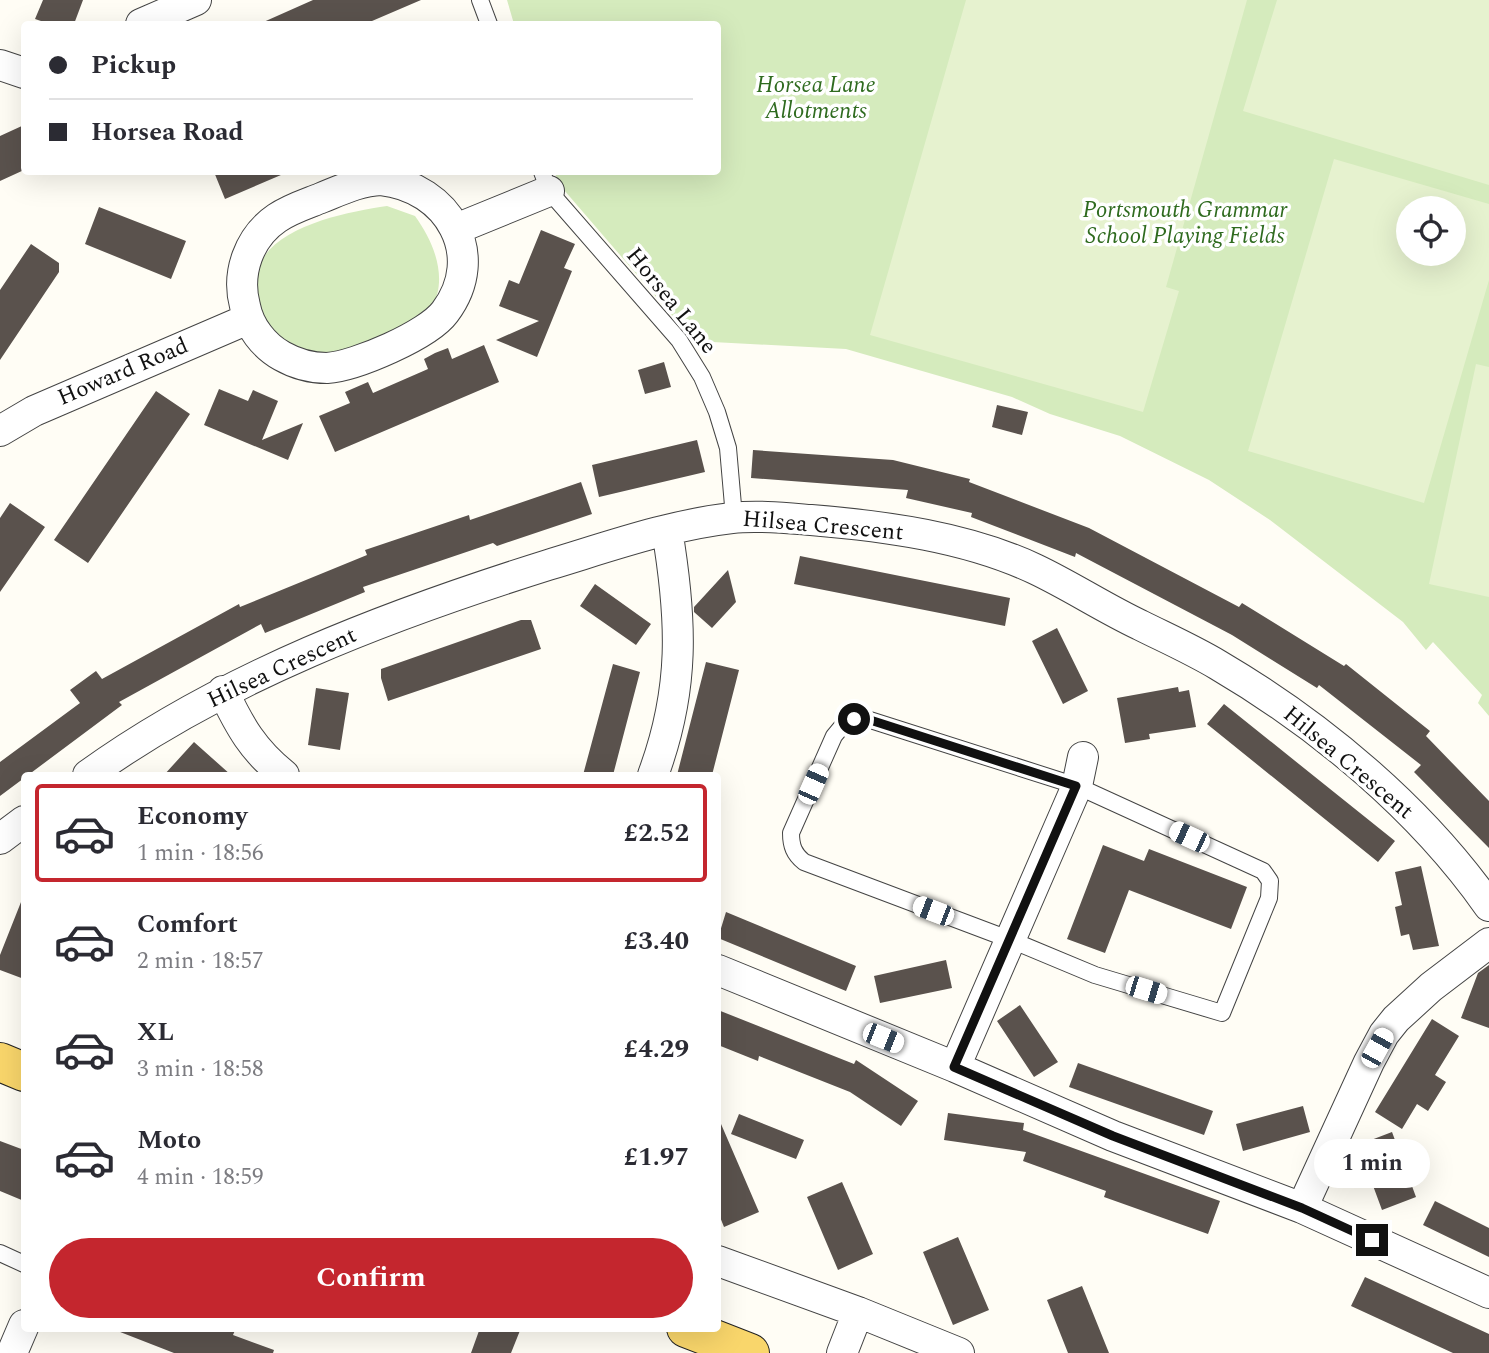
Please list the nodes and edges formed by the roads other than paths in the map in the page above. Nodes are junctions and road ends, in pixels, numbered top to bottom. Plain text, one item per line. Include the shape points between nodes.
1 (196, 0) edge
2 (480, 0) edge
3 (148, 21) edge
4 (487, 21) edge
5 (0, 65) edge
6 (21, 72) edge
7 (546, 181) edge
8 (456, 229) junction
9 (248, 319) junction
10 (0, 430) edge
11 (734, 517) junction
12 (667, 530) junction
13 (223, 691) junction
14 (1080, 771) junction
15 (93, 772) edge
16 (281, 772) edge
17 (654, 772) edge
18 (21, 823) edge
19 (0, 839) edge
20 (1489, 906) edge
21 (1011, 940) junction
22 (1489, 943) edge
23 (721, 971) edge
24 (0, 1062) edge
25 (954, 1067) junction
26 (21, 1071) edge
27 (1302, 1208) junction
28 (0, 1253) edge
29 (721, 1262) edge
30 (21, 1264) edge
31 (1489, 1293) edge
32 (858, 1312) junction
33 (696, 1332) edge
34 (750, 1353) edge
35 (842, 1353) edge
36 (959, 1353) edge

1 - 3 street
2 - 4 lane
5 - 6 street
7 - 8 street
7 - 11 lane, Horsea Lane via 679,340 702,377 727,448
8 - 9 street via 462,257 456,291 445,313 413,337 346,365 318,368 281,356
8 - 9 street via 428,195 394,181 359,183 292,209 267,226 247,257 242,285
9 - 10 street, Howard Road
11 - 12 street, Hilsea Crescent
11 - 20 street, Hilsea Crescent via 894,530 943,539 1032,568 1215,663 1322,735 1430,835
12 - 13 street, Hilsea Crescent via 426,606
12 - 17 street via 679,625 678,673
13 - 15 street, Hilsea Crescent
13 - 16 street via 251,744
14 - 21 street
14 - 21 lane via 1263,871 1270,881 1269,898 1222,1013 1095,975
14 - 21 lane via 854,719 834,736 791,833 791,845 804,862
18 - 19 street
21 - 25 street
22 - 27 street via 1431,987 1384,1034
23 - 25 street
24 - 26 main road
25 - 27 street via 1113,1136
27 - 31 street
28 - 30 lane
29 - 32 street
32 - 35 street
32 - 36 street
33 - 34 main road

